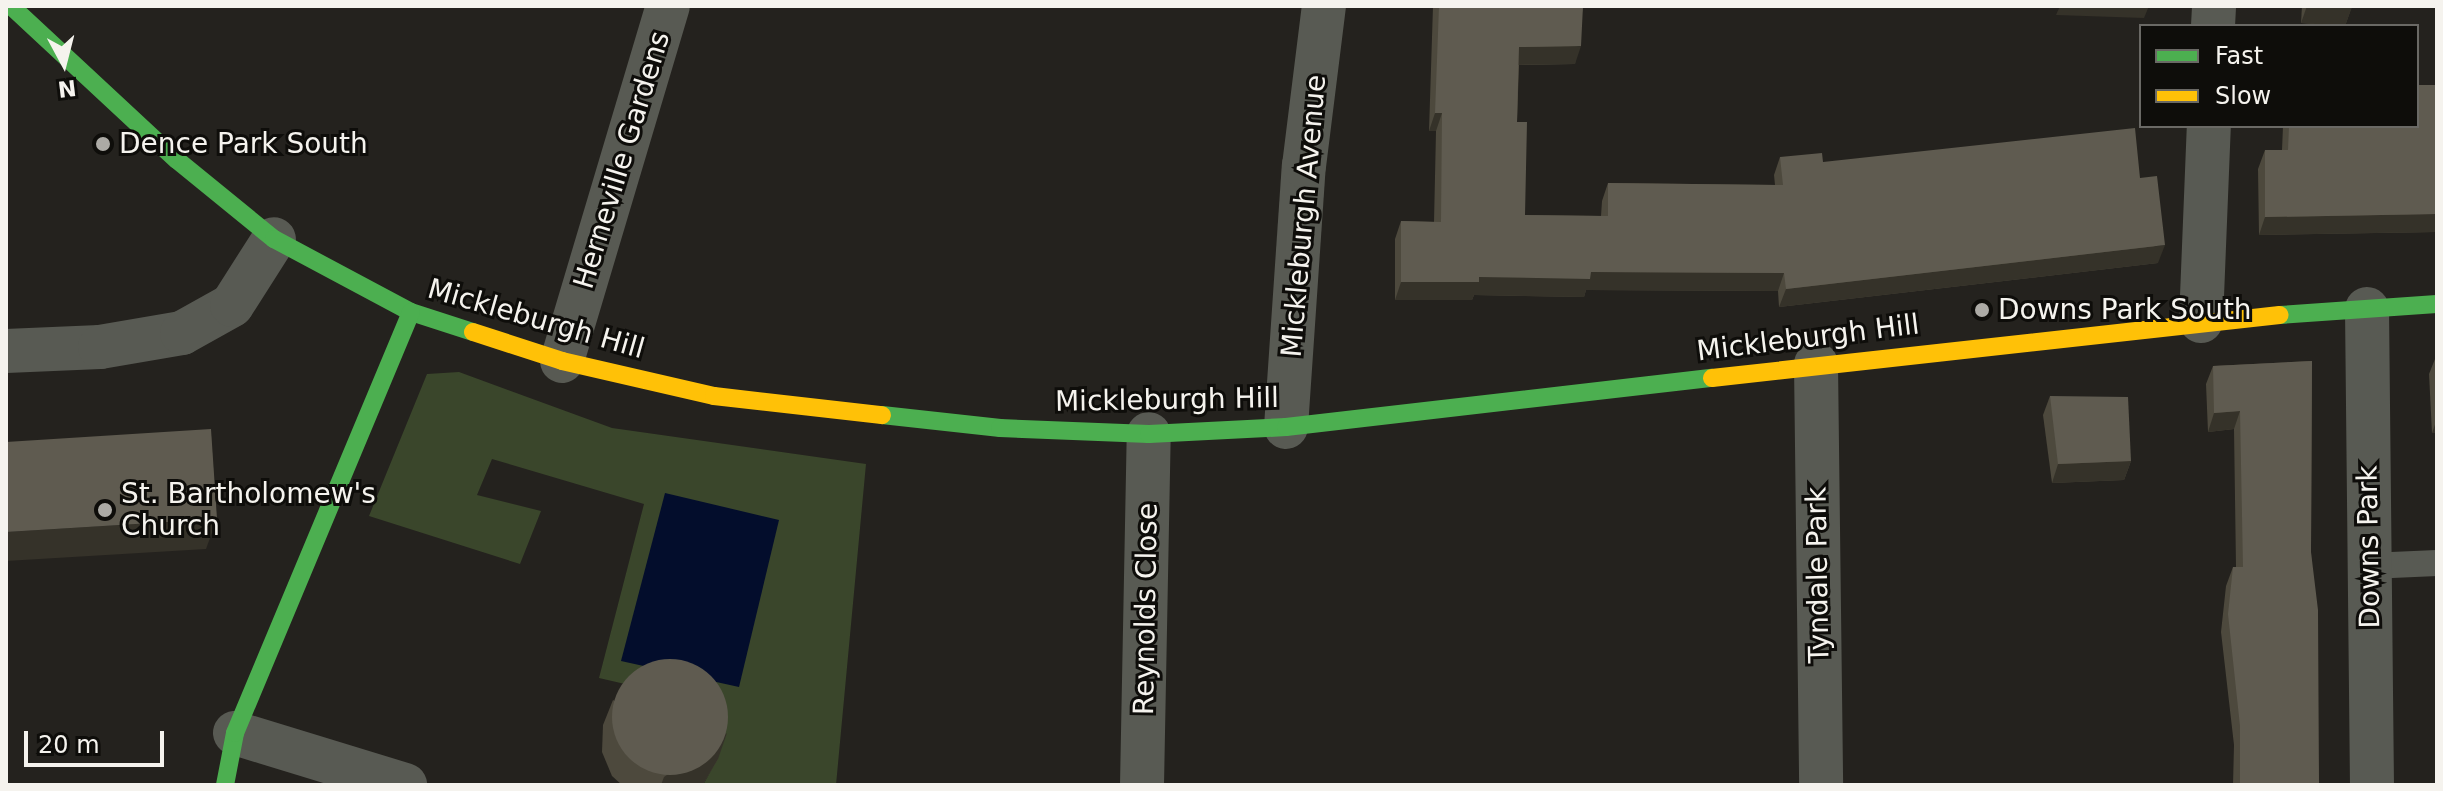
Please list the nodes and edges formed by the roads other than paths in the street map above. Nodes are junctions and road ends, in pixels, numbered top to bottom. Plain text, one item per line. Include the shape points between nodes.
1 (11, 6) edge
2 (668, 6) edge
3 (1324, 6) edge
4 (2209, 128) edge
5 (274, 239) junction
6 (2437, 304) edge
7 (2367, 309) junction
8 (411, 312) junction
9 (2201, 321) junction
10 (6, 351) edge
11 (562, 361) junction
12 (1816, 364) junction
13 (1286, 427) junction
14 (1149, 434) junction
15 (2437, 563) edge
16 (2369, 566) junction
17 (235, 733) junction
18 (225, 785) edge
19 (405, 785) edge
20 (1142, 785) edge
21 (1821, 785) edge
22 (2372, 785) edge

1 - 5 street, Mickleburgh Hill via 177,160
2 - 11 street, Herneville Gardens
3 - 13 street, Mickleburgh Avenue via 1304,166
4 - 9 street
5 - 8 street, Mickleburgh Hill
5 - 10 street via 232,305 182,333 100,347
6 - 7 street, Mickleburgh Hill
7 - 9 street, Mickleburgh Hill
7 - 16 street, Downs Park
8 - 11 street, Mickleburgh Hill
8 - 17 street
9 - 12 street, Mickleburgh Hill
11 - 14 street, Mickleburgh Hill via 714,396 1000,428
12 - 13 street, Mickleburgh Hill
12 - 21 street, Tyndale Park
13 - 14 street, Mickleburgh Hill
14 - 20 street, Reynolds Close
15 - 16 lane
16 - 22 street, Downs Park
17 - 18 street
17 - 19 street

